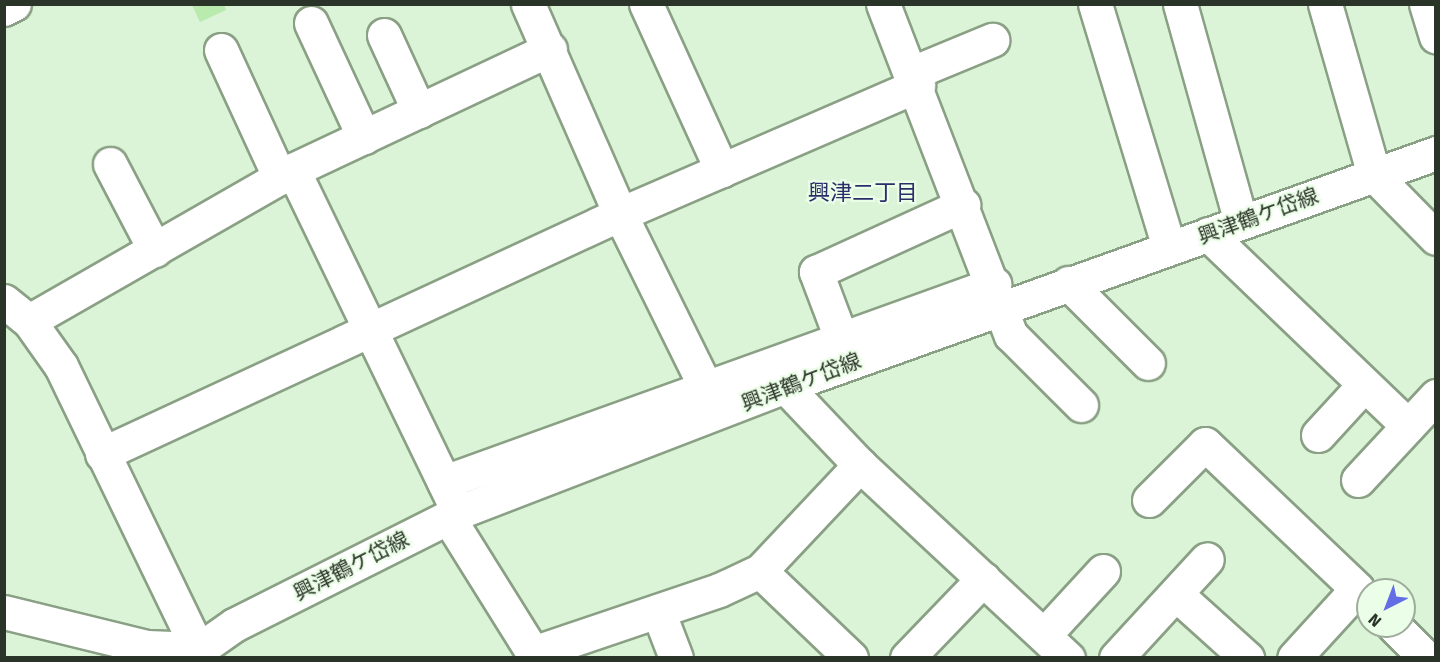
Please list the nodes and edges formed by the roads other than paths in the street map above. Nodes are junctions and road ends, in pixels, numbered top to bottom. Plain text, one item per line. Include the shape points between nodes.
1 (14, 4) edge
2 (528, 4) edge
3 (646, 4) edge
4 (883, 4) edge
5 (1095, 4) edge
6 (1180, 4) edge
7 (1325, 4) edge
8 (1426, 4) edge
9 (4, 9) edge
10 (311, 23) dead end
11 (384, 34) dead end
12 (1436, 37) edge
13 (992, 40) dead end
14 (550, 49) junction
15 (221, 50) dead end
16 (915, 79) junction
17 (419, 111) junction
18 (364, 137) junction
19 (1436, 153) edge
20 (110, 164) dead end
21 (722, 171) junction
22 (286, 174) junction
23 (1374, 175) junction
24 (963, 206) junction
25 (620, 214) junction
26 (1241, 222) junction
27 (1208, 234) junction
28 (1436, 238) edge
29 (1169, 248) junction
30 (155, 250) junction
31 (1068, 283) junction
32 (999, 296) junction
33 (17, 311) edge
34 (371, 329) junction
35 (841, 338) junction
36 (1148, 363) dead end
37 (705, 386) junction
38 (785, 386) junction
39 (1363, 386) junction
40 (1436, 396) edge
41 (1081, 405) dead end
42 (1408, 426) junction
43 (1318, 435) dead end
44 (102, 454) junction
45 (860, 465) junction
46 (1358, 480) dead end
47 (444, 482) junction
48 (1149, 500) dead end
49 (453, 514) junction
50 (1207, 559) dead end
51 (760, 571) junction
52 (1103, 571) dead end
53 (983, 579) junction
54 (1356, 589) edge
55 (1176, 594) junction
56 (1356, 600) edge
57 (658, 611) junction
58 (4, 612) edge
59 (1044, 635) junction
60 (1406, 638) edge
61 (195, 655) edge
62 (676, 657) edge
63 (851, 657) edge
64 (907, 657) edge
65 (1068, 657) edge
66 (1116, 657) edge
67 (1247, 657) edge
68 (1294, 657) edge
69 (1426, 657) edge

1 - 9 street
2 - 14 street
3 - 21 street
4 - 16 street
5 - 29 street
6 - 26 street
7 - 23 street
8 - 12 street
10 - 18 street
11 - 17 street
13 - 16 street
14 - 17 street
14 - 25 street
15 - 22 street
16 - 21 street
16 - 24 street
17 - 18 street
18 - 22 street
19 - 23 street, 興津鶴ケ岱線
20 - 30 street
21 - 25 street
22 - 30 street
22 - 34 street
23 - 26 street, 興津鶴ケ岱線
23 - 28 street
24 - 32 street
24 - 35 street via 816,272
25 - 34 street
25 - 37 street
26 - 27 street, 興津鶴ケ岱線
27 - 29 street, 興津鶴ケ岱線
27 - 39 street
29 - 31 street, 興津鶴ケ岱線
30 - 33 street
31 - 32 street, 興津鶴ケ岱線
31 - 36 street
32 - 35 street
32 - 38 street, 興津鶴ケ岱線
32 - 41 street via 1011,335
33 - 44 street via 61,366
34 - 44 street
34 - 47 street
35 - 37 street
37 - 47 street
38 - 45 street
38 - 49 street, 興津鶴ケ岱線
39 - 42 street
39 - 43 street
40 - 42 street
42 - 46 street
44 - 61 street
45 - 51 street
45 - 53 street
47 - 49 street
48 - 54 street via 1205,444
49 - 57 street via 533,653
49 - 61 street, 興津鶴ケ岱線 via 234,625
50 - 55 street
51 - 57 street
51 - 63 street
52 - 59 street
53 - 59 street
53 - 64 street
55 - 66 street
55 - 67 street
56 - 68 street
57 - 62 street
58 - 61 street
59 - 65 street
60 - 69 street

